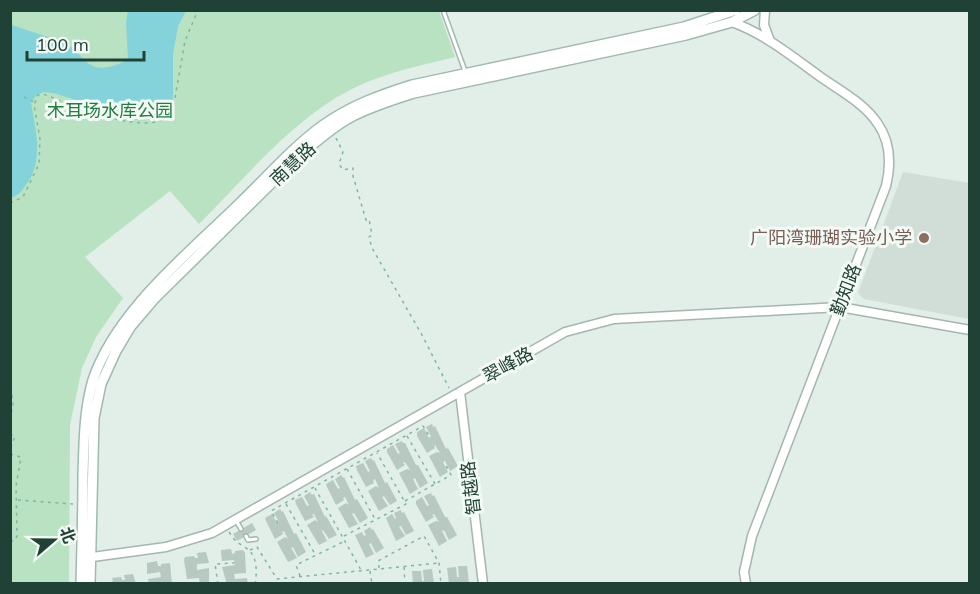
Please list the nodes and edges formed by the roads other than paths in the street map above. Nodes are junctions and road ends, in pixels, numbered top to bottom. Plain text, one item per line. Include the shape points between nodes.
1 (443, 10) edge
2 (735, 10) edge
3 (755, 10) edge
4 (765, 10) edge
5 (732, 22) junction
6 (770, 41) junction
7 (466, 74) junction
8 (840, 307) junction
9 (969, 330) edge
10 (456, 394) junction
11 (236, 520) junction
12 (241, 529) dead end
13 (246, 536) dead end
14 (256, 539) dead end
15 (86, 558) junction
16 (81, 584) edge
17 (90, 584) edge
18 (483, 584) edge
19 (746, 584) edge

1 - 7 lane
2 - 7 main road, 南慧路 via 684,27
3 - 5 main road, 南慧路
4 - 6 street via 764,25
5 - 6 street, 勤知路
5 - 15 main road, 南慧路 via 414,93 348,118 300,155 154,299 116,351 101,384 94,418
6 - 8 street, 勤知路 via 863,107 879,125 888,147 890,168 886,186
7 - 15 main road, 南慧路 via 375,97 321,127 149,293 125,321 93,380 86,416
8 - 9 street, 翠峰路
8 - 10 street, 翠峰路 via 614,319 590,324 565,332
8 - 19 street, 勤知路 via 752,536 744,572
10 - 11 street, 翠峰路
10 - 18 street, 智越路
11 - 12 lane
11 - 15 street, 翠峰路 via 212,534 174,546
13 - 14 lane via 248,540
15 - 16 main road, 南慧路
15 - 17 main road, 南慧路

